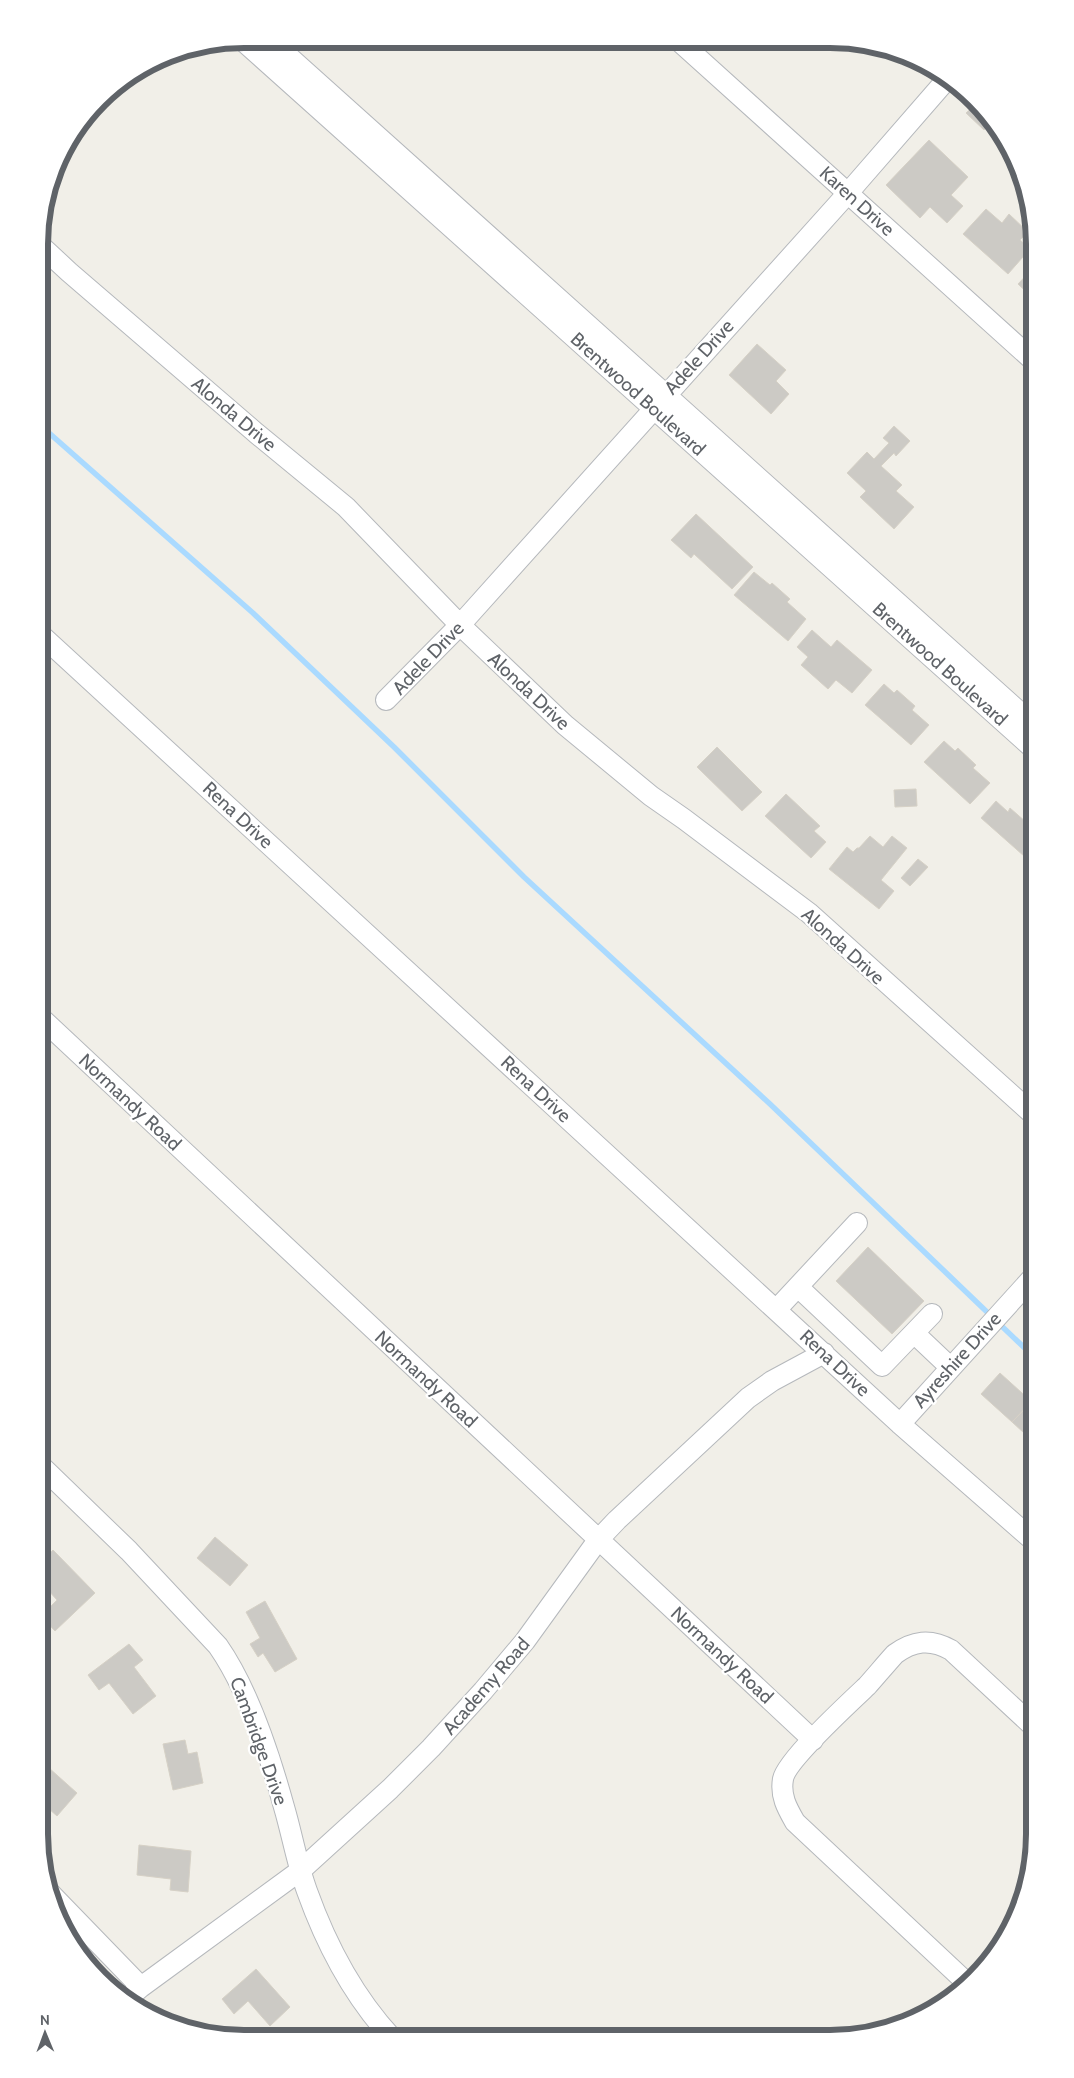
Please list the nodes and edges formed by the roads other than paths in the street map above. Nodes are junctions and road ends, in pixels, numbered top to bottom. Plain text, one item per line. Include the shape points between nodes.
1 (251, 48) edge
2 (279, 48) edge
3 (685, 48) edge
4 (943, 83) edge
5 (848, 193) junction
6 (48, 253) edge
7 (1026, 354) edge
8 (659, 401) junction
9 (460, 625) junction
10 (48, 641) edge
11 (386, 700) dead end
12 (1026, 718) edge
13 (1026, 742) edge
14 (48, 1024) edge
15 (1026, 1108) edge
16 (857, 1223) dead end
17 (1026, 1284) edge
18 (798, 1287) junction
19 (776, 1310) junction
20 (932, 1314) dead end
21 (914, 1333) junction
22 (862, 1347) junction
23 (824, 1353) junction
24 (841, 1368) junction
25 (951, 1368) junction
26 (900, 1424) junction
27 (48, 1473) edge
28 (1026, 1534) edge
29 (598, 1540) junction
30 (1026, 1720) edge
31 (813, 1740) junction
32 (301, 1870) junction
33 (60, 1904) edge
34 (963, 1979) edge
35 (141, 1987) junction
36 (131, 1995) edge
37 (385, 2030) edge

1 - 8 street, Brentwood Boulevard
2 - 8 street, Brentwood Boulevard
3 - 5 street, Karen Drive
4 - 5 street, Adele Drive
5 - 7 street, Karen Drive
5 - 8 street, Adele Drive
6 - 9 street, Alonda Drive via 248,427 346,507
8 - 9 street, Adele Drive
8 - 12 street, Brentwood Boulevard
8 - 13 street, Brentwood Boulevard
9 - 11 street, Adele Drive
9 - 15 street, Alonda Drive via 565,725 651,796 809,913
10 - 19 street, Rena Drive
14 - 29 street, Normandy Road
16 - 18 street
17 - 25 street, Ayreshire Drive
18 - 19 street
18 - 22 street
19 - 23 street, Rena Drive
20 - 21 street
21 - 22 street via 882,1366
21 - 25 street
22 - 24 street
23 - 24 street, Rena Drive
23 - 29 street, Academy Road via 748,1398
24 - 26 street, Rena Drive
25 - 26 street, Ayreshire Drive
26 - 28 street, Rena Drive
27 - 32 street, Cambridge Drive via 129,1551 229,1661 247,1699 276,1779
29 - 31 street, Normandy Road
29 - 32 street, Academy Road via 525,1641 484,1691 390,1789
30 - 31 street via 951,1650 942,1645 917,1642 895,1654
31 - 34 street via 783,1778 782,1794 786,1807 796,1822
32 - 35 street, Academy Road
32 - 37 street, Cambridge Drive via 326,1937 353,1986
33 - 35 street
35 - 36 street, Academy Road

